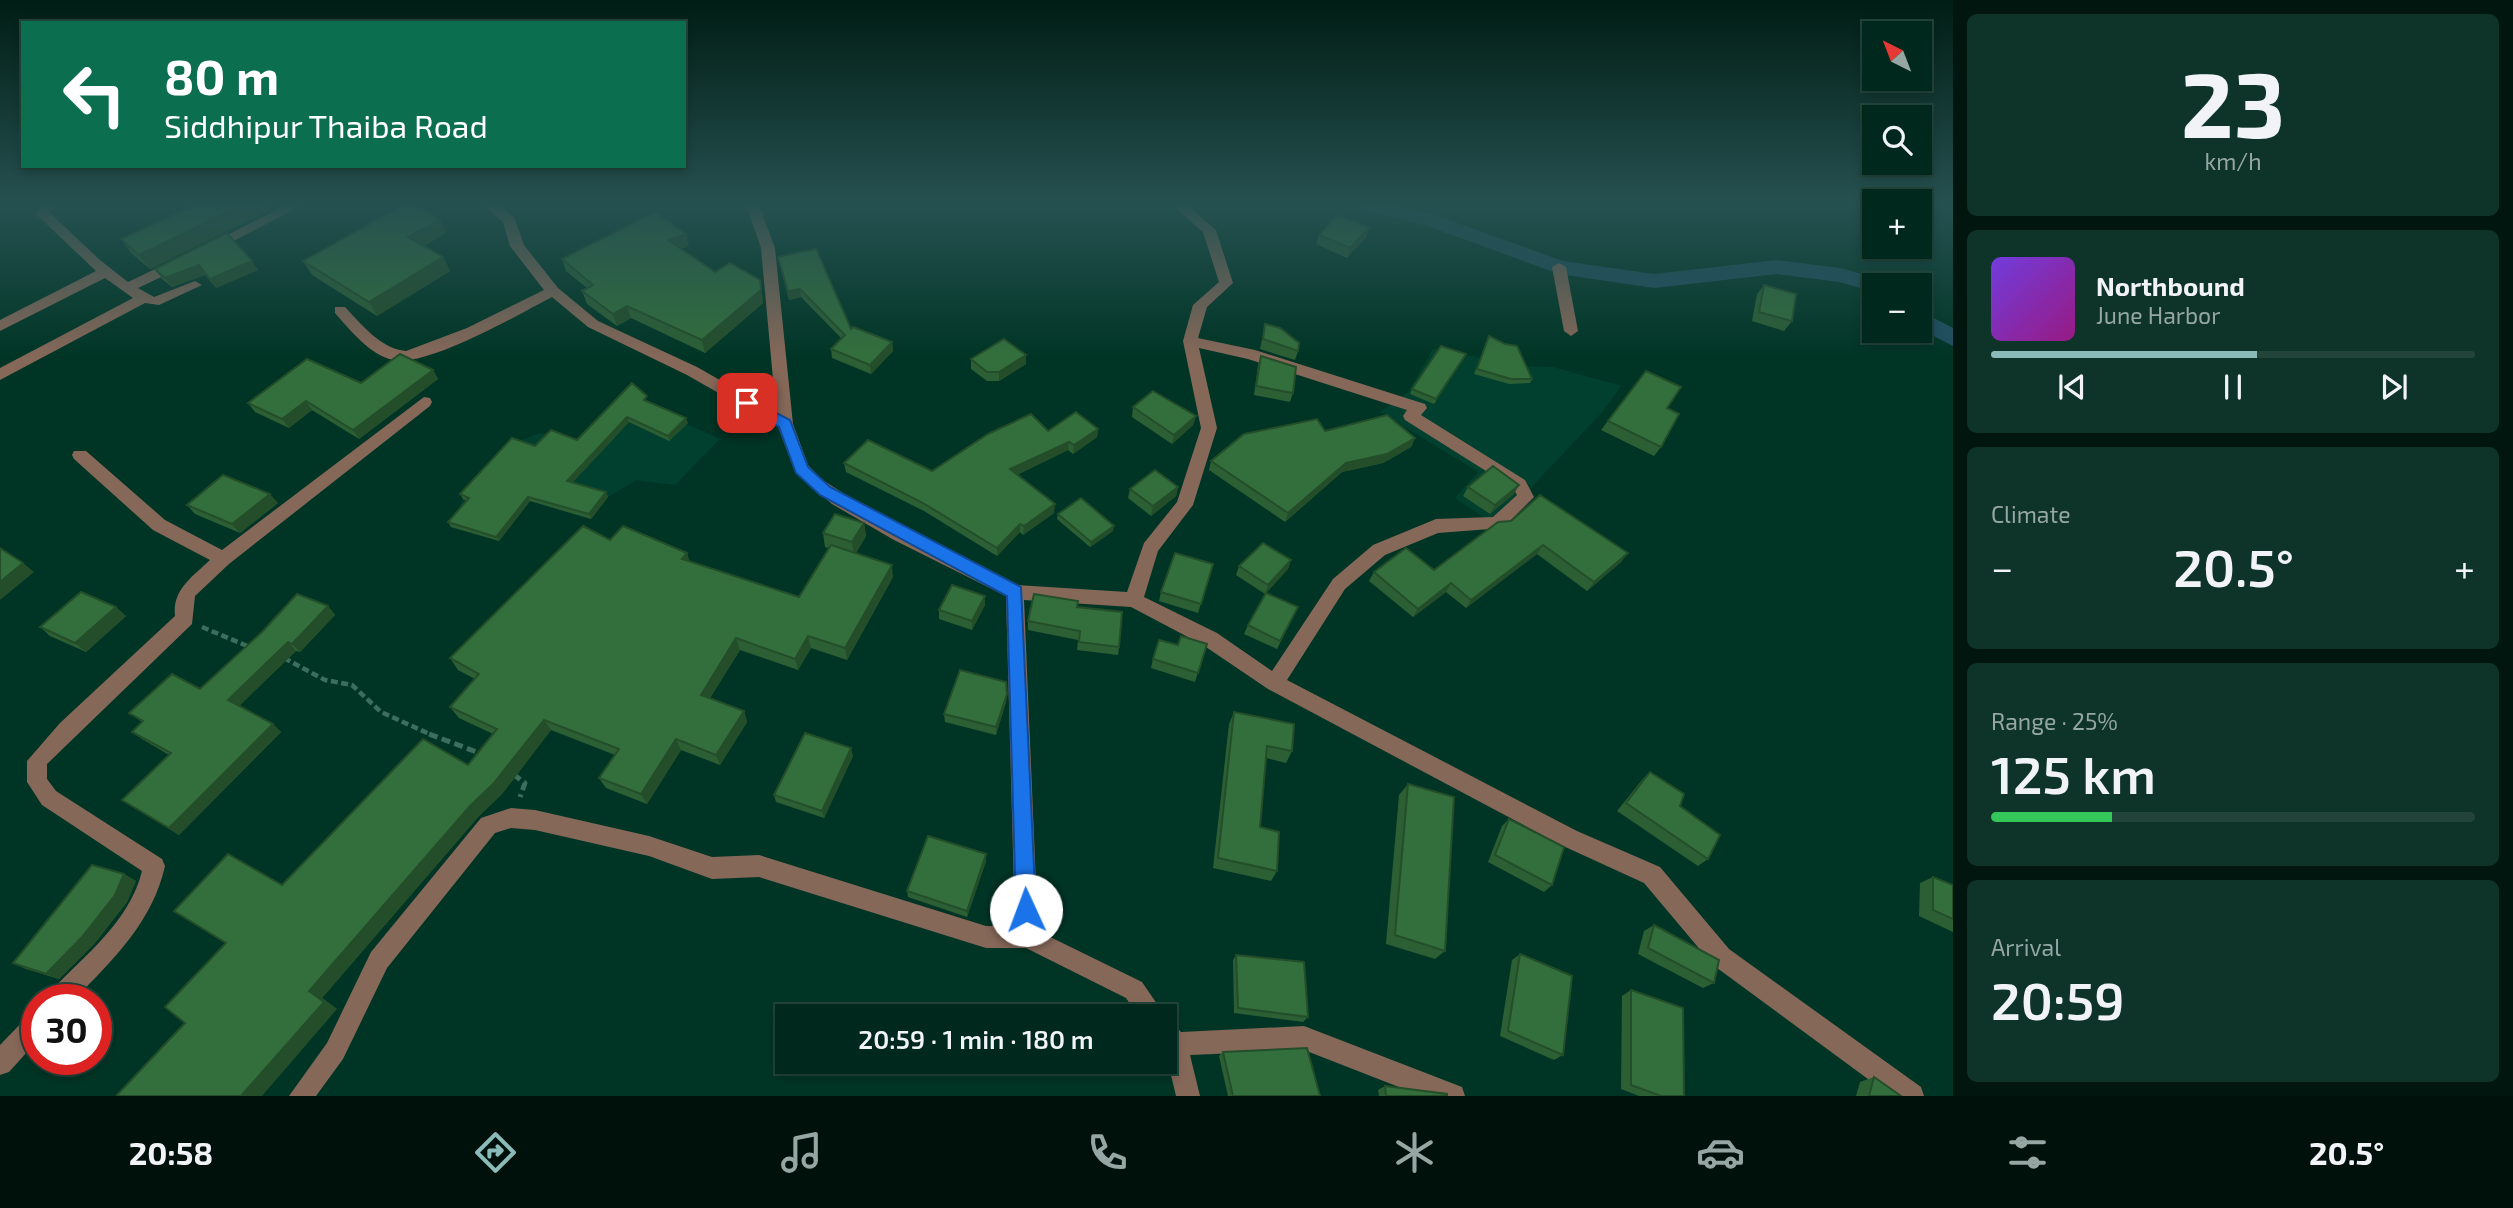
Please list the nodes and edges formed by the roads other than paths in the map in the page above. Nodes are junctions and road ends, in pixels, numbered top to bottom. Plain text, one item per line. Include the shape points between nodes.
1 (89, 256) edge
2 (193, 256) edge
3 (525, 256) edge
4 (769, 256) edge
5 (1217, 256) edge
6 (1559, 267) dead end
7 (106, 272) junction
8 (195, 285) dead end
9 (130, 287) junction
10 (553, 291) junction
11 (143, 298) junction
12 (340, 310) dead end
13 (0, 326) edge
14 (1571, 331) dead end
15 (1190, 341) junction
16 (0, 375) edge
17 (424, 402) dead end
18 (785, 424) junction
19 (80, 455) dead end
20 (223, 559) junction
21 (1015, 592) junction
22 (1135, 600) junction
23 (1275, 683) junction
24 (1027, 937) junction
25 (73, 984) edge
26 (1144, 1004) edge
27 (1177, 1038) edge
28 (21, 1040) edge
29 (1177, 1061) edge
30 (0, 1063) edge
31 (301, 1096) edge
32 (1188, 1096) edge
33 (1453, 1096) edge
34 (1912, 1096) edge

1 - 7 street
2 - 9 street
3 - 10 street
4 - 18 street
5 - 15 street via 1226,283 1200,305
6 - 14 street
7 - 9 street
7 - 13 street
8 - 11 street via 153,302
9 - 11 street
10 - 12 street via 406,357 394,356
10 - 18 street via 593,324 692,371
11 - 16 street
15 - 22 street via 1209,428 1185,505 1150,548
15 - 23 street via 1250,354 1419,408 1411,416 1518,484 1525,497 1497,523 1436,526 1379,550 1339,584
17 - 20 street
18 - 21 street via 802,470 825,491
19 - 20 street via 159,525
20 - 25 street via 188,592 185,619 37,761 37,782 49,798 154,866 151,890 139,913
21 - 22 street
21 - 24 street
22 - 23 street via 1210,639
23 - 34 street via 1569,838 1652,875 1721,957
24 - 26 street via 1134,990
24 - 31 street via 986,937 759,866 712,867 649,846 511,818 488,825 379,960 335,1051
27 - 33 street via 1304,1038
28 - 30 street
29 - 32 street

